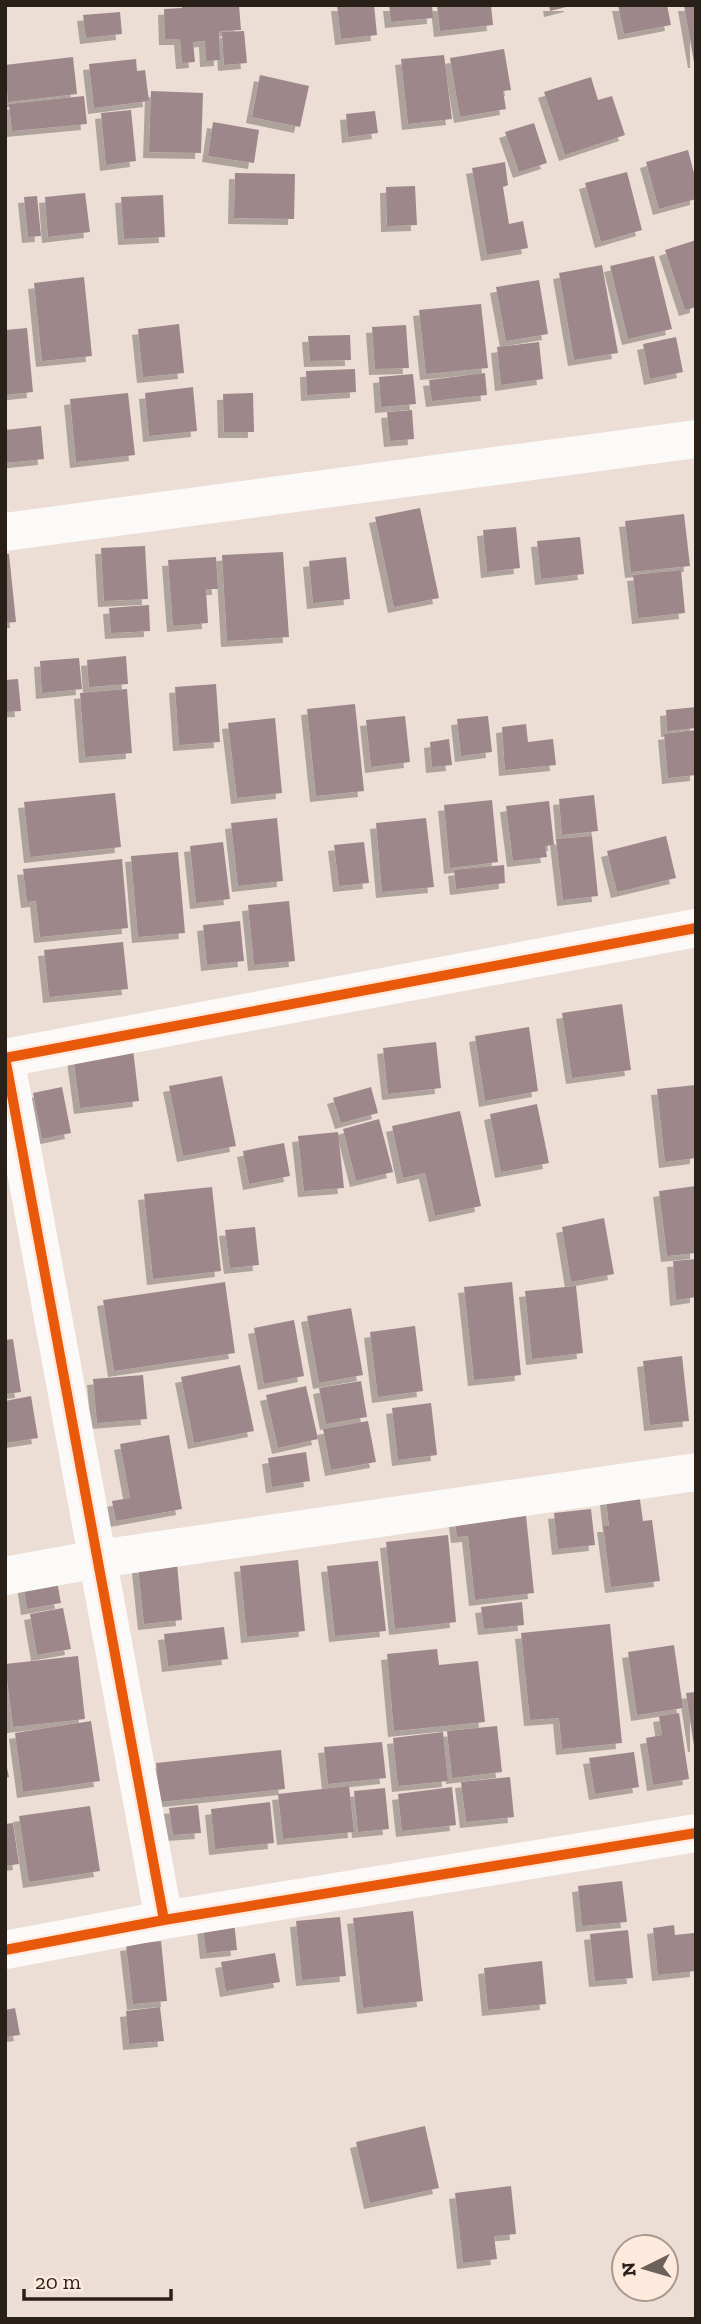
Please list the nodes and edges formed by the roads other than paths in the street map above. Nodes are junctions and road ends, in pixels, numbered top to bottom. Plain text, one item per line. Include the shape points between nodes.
1 (696, 439) edge
2 (5, 532) edge
3 (696, 928) edge
4 (5, 1058) edge
5 (696, 1472) edge
6 (98, 1559) junction
7 (5, 1576) edge
8 (696, 1833) edge
9 (164, 1920) junction
10 (5, 1950) edge

1 - 2 street
3 - 4 street
4 - 6 street
5 - 6 street
6 - 7 street
6 - 9 street
8 - 9 street
9 - 10 street

